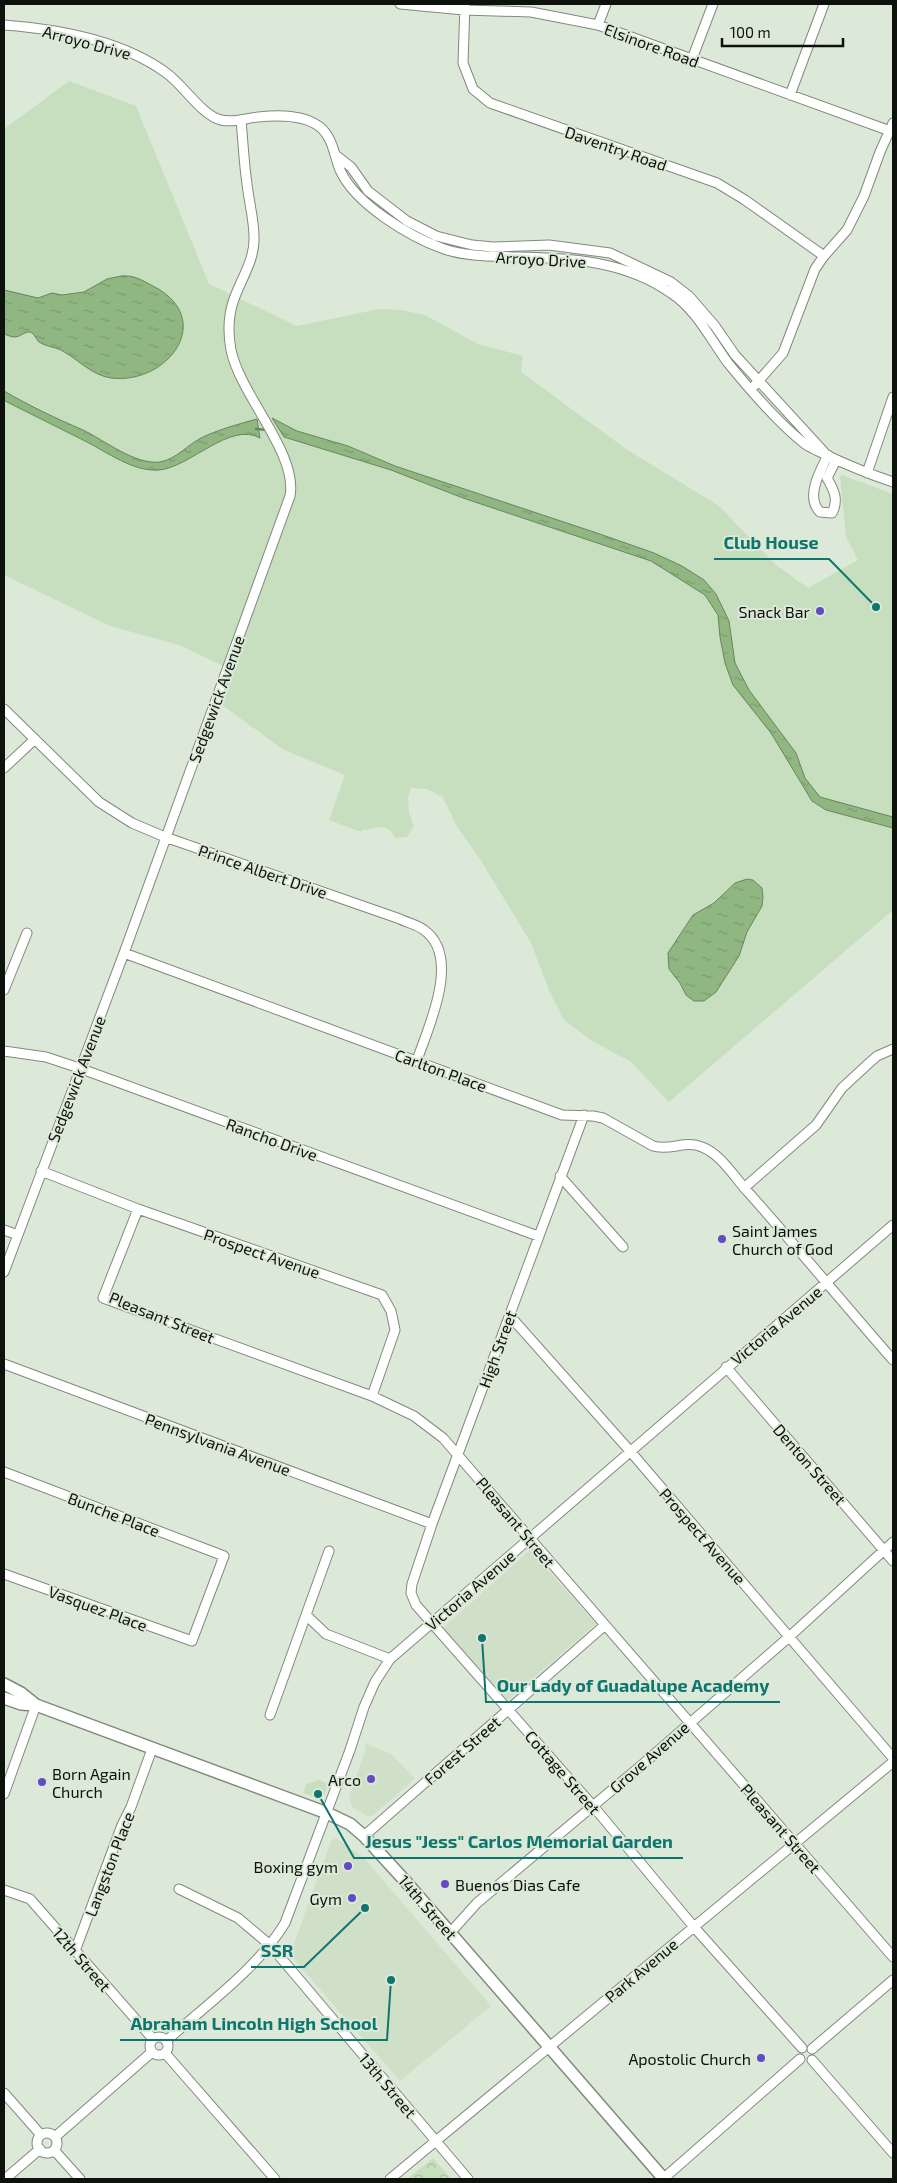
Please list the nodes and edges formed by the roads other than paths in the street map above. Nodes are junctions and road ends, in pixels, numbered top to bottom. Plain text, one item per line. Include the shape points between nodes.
1 (400, 4) edge
2 (606, 4) edge
3 (713, 4) edge
4 (824, 4) edge
5 (464, 7) edge
6 (4, 25) edge
7 (598, 25) junction
8 (692, 59) junction
9 (790, 94) junction
10 (241, 120) junction
11 (892, 129) edge
12 (337, 156) junction
13 (824, 256) junction
14 (759, 382) junction
15 (751, 389) junction
16 (893, 397) edge
17 (828, 455) junction
18 (836, 460) junction
19 (867, 473) junction
20 (893, 482) edge
21 (4, 709) edge
22 (35, 739) junction
23 (4, 768) edge
24 (165, 837) junction
25 (27, 933) dead end
26 (124, 953) junction
27 (4, 990) edge
28 (893, 1049) edge
29 (4, 1051) edge
30 (416, 1060) junction
31 (79, 1068) junction
32 (584, 1115) junction
33 (41, 1171) junction
34 (560, 1176) junction
35 (744, 1188) junction
36 (138, 1209) junction
37 (893, 1225) edge
38 (4, 1230) edge
39 (18, 1235) junction
40 (538, 1236) junction
41 (623, 1248) dead end
42 (4, 1272) edge
43 (826, 1283) junction
44 (510, 1316) junction
45 (893, 1360) edge
46 (4, 1364) edge
47 (726, 1367) junction
48 (372, 1396) junction
49 (630, 1451) junction
50 (459, 1454) junction
51 (4, 1472) edge
52 (432, 1524) junction
53 (530, 1538) junction
54 (893, 1542) edge
55 (884, 1550) junction
56 (329, 1551) dead end
57 (893, 1561) edge
58 (4, 1574) edge
59 (412, 1584) joint
60 (306, 1614) junction
61 (432, 1623) junction
62 (605, 1625) junction
63 (789, 1637) junction
64 (192, 1642) joint
65 (390, 1659) junction
66 (4, 1684) edge
67 (4, 1698) edge
68 (36, 1705) junction
69 (508, 1710) junction
70 (270, 1715) dead end
71 (689, 1722) junction
72 (152, 1749) junction
73 (893, 1760) edge
74 (4, 1794) edge
75 (593, 1806) junction
76 (327, 1813) junction
77 (364, 1836) junction
78 (796, 1844) junction
79 (179, 1889) dead end
80 (4, 1890) edge
81 (694, 1926) junction
82 (450, 1933) junction
83 (270, 1944) junction
84 (75, 1951) junction
85 (893, 1957) edge
86 (893, 1980) edge
87 (153, 2039) junction
88 (166, 2041) junction
89 (548, 2048) junction
90 (802, 2048) junction
91 (812, 2049) junction
92 (152, 2052) junction
93 (165, 2053) junction
94 (800, 2059) junction
95 (812, 2060) junction
96 (4, 2093) edge
97 (41, 2135) junction
98 (55, 2137) junction
99 (436, 2142) junction
100 (40, 2150) junction
101 (54, 2150) junction
102 (893, 2153) edge
103 (5, 2179) edge
104 (80, 2179) edge
105 (275, 2179) edge
106 (390, 2179) edge
107 (468, 2179) edge
108 (665, 2179) edge

1 - 5 street, Elsinore Road
2 - 7 street
3 - 8 street
4 - 9 street
5 - 7 street, Elsinore Road via 531,12
5 - 13 street, Daventry Road via 463,63 474,89 490,104 717,183
6 - 10 street, Arroyo Drive via 37,28 127,50 174,79 214,118
7 - 8 street, Elsinore Road
8 - 9 street, Elsinore Road
9 - 11 street, Elsinore Road
10 - 12 street, Arroyo Drive via 297,117 309,121 322,129
10 - 24 street, Sedgewick Avenue via 254,237 250,261 233,301 228,336 237,373 270,430 289,475 291,492
11 - 13 street via 848,230
12 - 14 street, Arroyo Drive via 351,167 368,191 407,221 436,236 472,246 549,245 610,253 656,274 689,296
12 - 15 street, Arroyo Drive via 340,170 350,186 368,204 417,237 445,249 472,256 593,261 663,288 682,301
13 - 14 street via 784,353
14 - 15 street
14 - 17 street, Arroyo Drive
15 - 17 street, Arroyo Drive via 807,446
16 - 19 street
17 - 18 street, Arroyo Drive
17 - 18 street via 815,480 814,500 820,512 832,513 836,502 827,478
18 - 19 street, Arroyo Drive
19 - 20 street, Arroyo Drive
21 - 22 street, Prince Albert Drive
22 - 23 street
22 - 24 street, Prince Albert Drive via 99,802 132,823
24 - 26 street, Sedgewick Avenue
24 - 30 street, Prince Albert Drive via 425,931 436,945 442,965 440,992
25 - 27 street
26 - 30 street, Carlton Place
26 - 31 street, Sedgewick Avenue
28 - 35 street via 877,1056 842,1088 816,1125
29 - 31 street, Rancho Drive via 46,1057
30 - 32 street, Carlton Place via 562,1115
31 - 33 street, Sedgewick Avenue
31 - 40 street, Rancho Drive
32 - 34 street, High Street
32 - 35 street, Carlton Place via 603,1118 661,1148 683,1144 701,1146 720,1161
33 - 36 street, Prospect Avenue
33 - 39 street, Sedgewick Avenue
34 - 40 street, High Street
34 - 41 street
35 - 43 street, Carlton Place
36 - 48 street, Prospect Avenue via 382,1295 392,1311 395,1330
36 - 48 street, Pleasant Street via 103,1298
37 - 43 street, Victoria Avenue
38 - 39 street
39 - 42 street, Sedgewick Avenue
40 - 44 street, High Street
43 - 45 street, Carlton Place
43 - 47 street, Victoria Avenue
44 - 49 street, Prospect Avenue
44 - 50 street, High Street
46 - 52 street, Pennsylvania Avenue
47 - 49 street, Victoria Avenue
47 - 55 street, Denton Street
48 - 50 street, Pleasant Street via 414,1416 444,1438
49 - 53 street, Victoria Avenue
49 - 63 street, Prospect Avenue
50 - 52 street, High Street
50 - 53 street, Pleasant Street
51 - 64 street, Bunche Place via 224,1556
52 - 59 street, High Street
53 - 61 street, Victoria Avenue
53 - 62 street, Pleasant Street
54 - 55 street, Grove Avenue
55 - 57 street, Denton Street
55 - 63 street, Grove Avenue
56 - 60 street
58 - 64 street, Vasquez Place
59 - 61 street, Cottage Street via 416,1606
60 - 65 street via 326,1634
60 - 70 street
61 - 65 street, Victoria Avenue
61 - 69 street, Cottage Street
62 - 69 street, Forest Street
62 - 71 street, Pleasant Street
63 - 71 street, Grove Avenue
63 - 73 street, Prospect Avenue
65 - 76 street, Victoria Avenue via 364,1707
66 - 68 main road, 14th Street
67 - 68 main road, 14th Street
68 - 72 main road, 14th Street
68 - 74 street
69 - 75 street, Cottage Street
69 - 77 street, Forest Street
71 - 75 street, Grove Avenue
71 - 78 street, Pleasant Street
72 - 76 main road, 14th Street
72 - 84 street, Langston Place
73 - 78 street, Park Avenue
75 - 81 street, Cottage Street
75 - 82 street, Grove Avenue via 477,1903
76 - 77 main road, 14th Street via 350,1824
76 - 83 street, Victoria Avenue via 290,1914
77 - 82 main road, 14th Street
78 - 81 street, Park Avenue
78 - 85 street, Pleasant Street
79 - 83 street, 13th Street via 238,1918
80 - 84 street, 12th Street via 30,1900
81 - 89 street, Park Avenue
81 - 90 street, Cottage Street
82 - 89 main road, 14th Street
83 - 88 street, Victoria Avenue via 234,1981
83 - 99 street, 13th Street
84 - 87 street, 12th Street
86 - 91 street
87 - 88 street
87 - 92 street
88 - 93 street via 168,2048
89 - 99 street, Park Avenue
89 - 108 main road, 14th Street
90 - 91 street
90 - 94 street
91 - 95 street
92 - 93 street via 158,2055
92 - 98 street
93 - 105 street
94 - 95 street via 804,2062
94 - 108 street
95 - 102 street
96 - 97 street
97 - 98 street
97 - 100 street via 38,2142
98 - 101 street
99 - 106 street, Park Avenue
99 - 107 street, 13th Street
100 - 101 street
100 - 103 street
101 - 104 street

